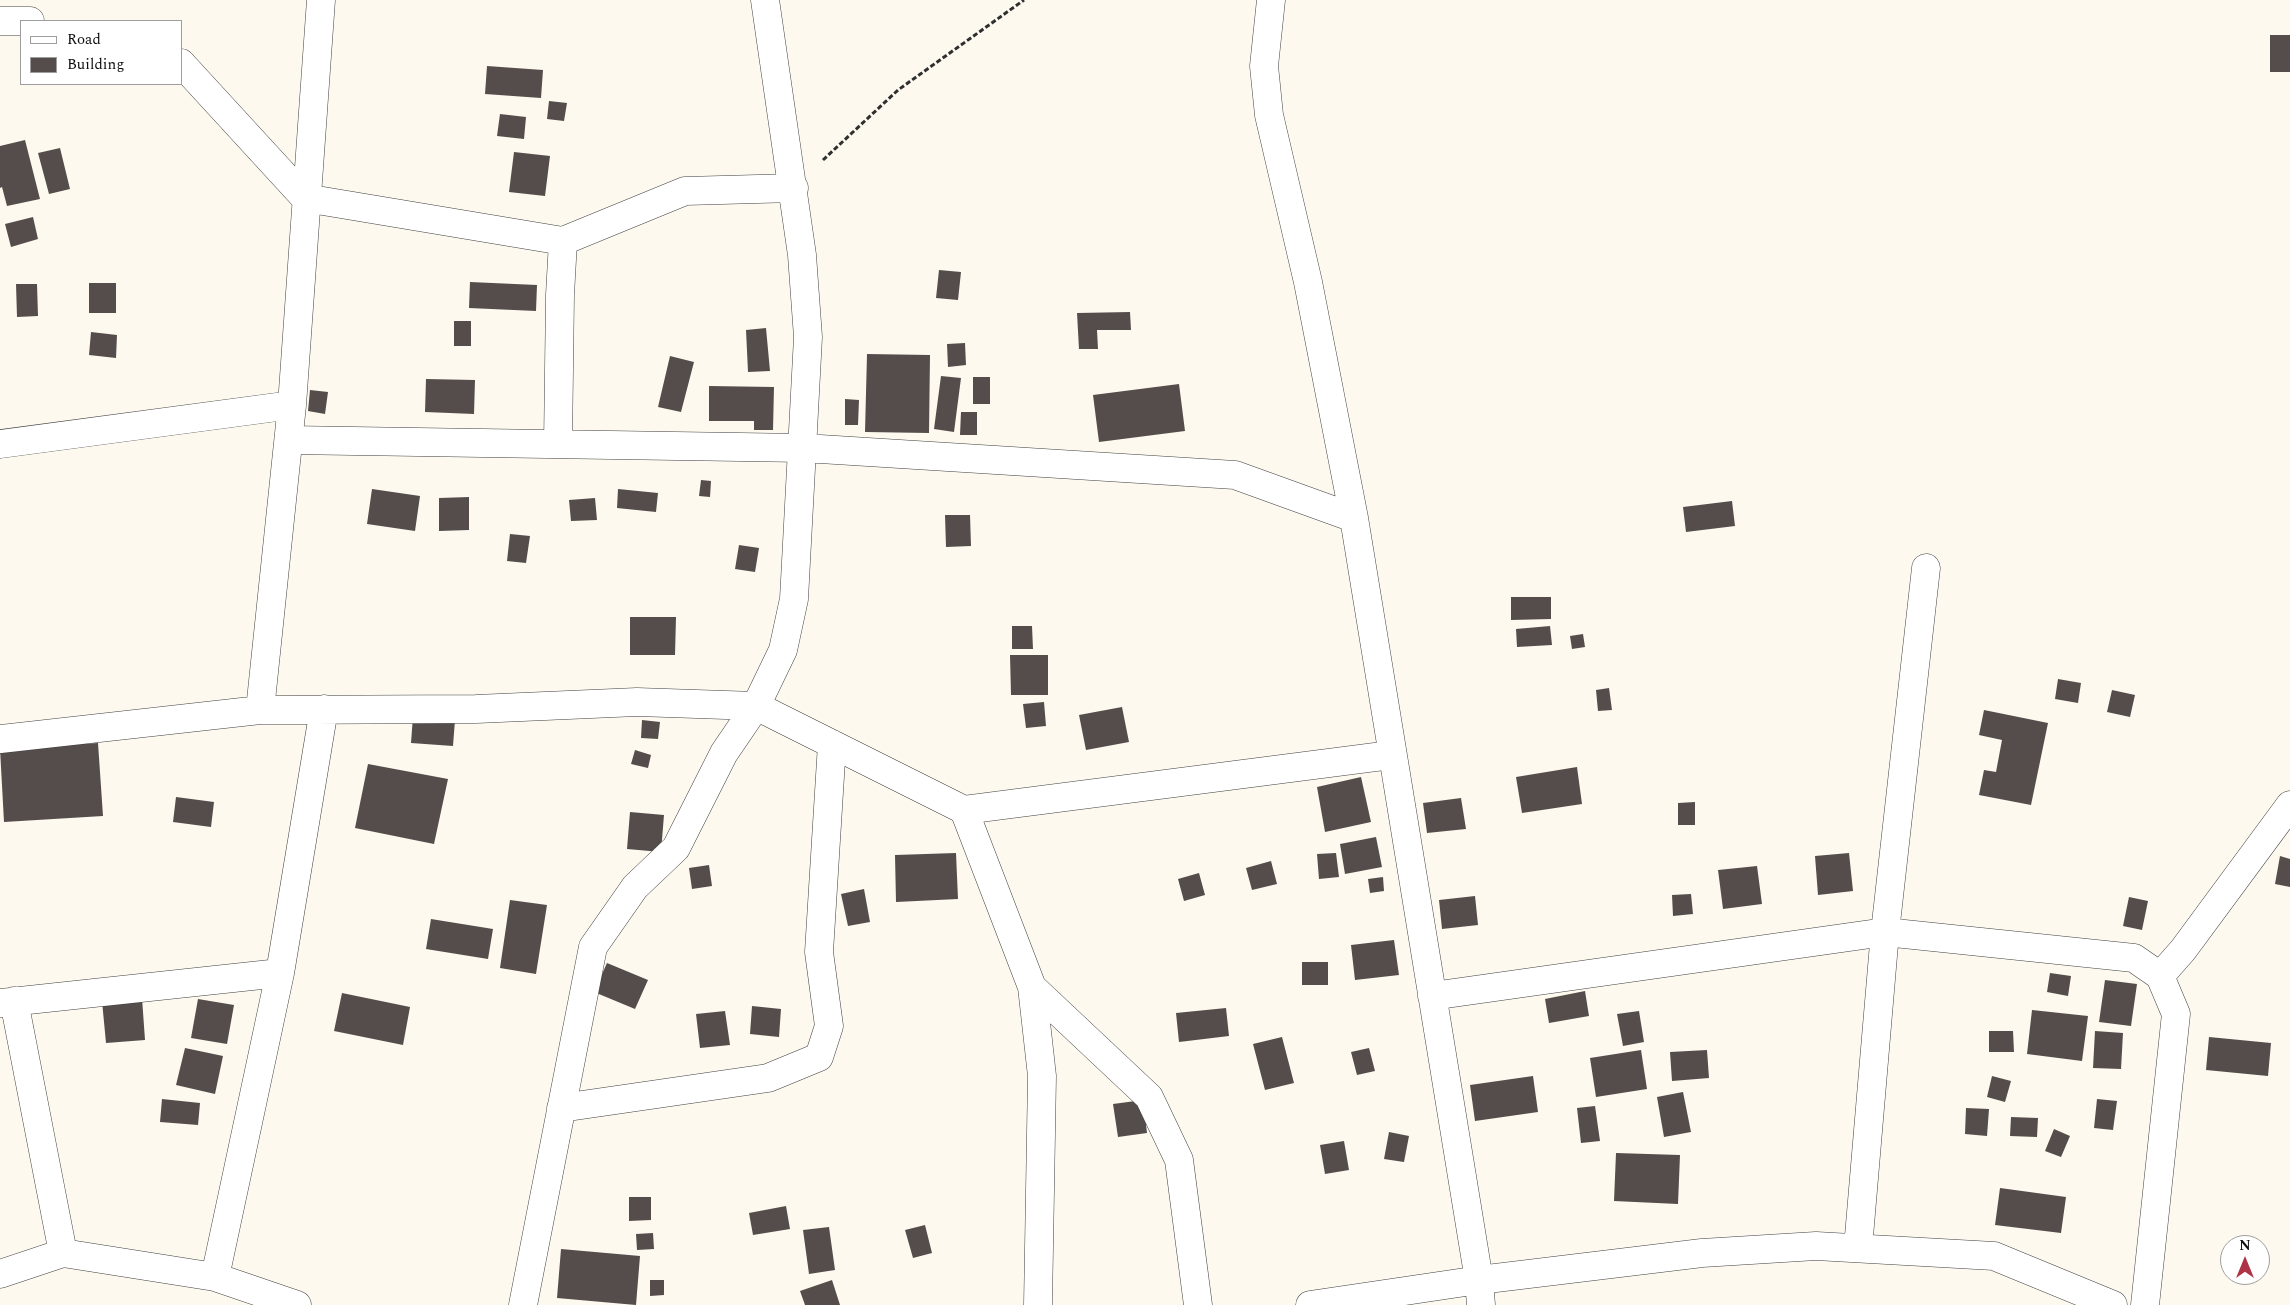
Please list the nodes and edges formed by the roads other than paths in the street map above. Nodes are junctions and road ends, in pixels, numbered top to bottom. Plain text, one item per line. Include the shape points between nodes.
1 (321, 0) edge
2 (765, 0) edge
3 (1271, 0) edge
4 (0, 21) edge
5 (20, 21) edge
6 (182, 64) edge
7 (794, 188) junction
8 (305, 198) junction
9 (563, 241) junction
10 (292, 405) junction
11 (289, 440) junction
12 (0, 444) edge
13 (558, 444) junction
14 (804, 448) junction
15 (1354, 518) junction
16 (1926, 568) dead end
17 (756, 706) junction
18 (260, 710) junction
19 (324, 710) junction
20 (0, 739) edge
21 (832, 744) junction
22 (1391, 755) junction
23 (2290, 805) edge
24 (964, 810) junction
25 (1886, 932) junction
26 (280, 973) junction
27 (2160, 976) junction
28 (1032, 987) junction
29 (1432, 996) junction
30 (7, 1002) edge
31 (561, 1108) junction
32 (1858, 1248) junction
33 (63, 1253) junction
34 (0, 1274) edge
35 (215, 1277) junction
36 (1480, 1292) edge
37 (297, 1305) edge
38 (523, 1305) edge
39 (1038, 1305) edge
40 (1198, 1305) edge
41 (1310, 1305) edge
42 (2113, 1305) edge
43 (2145, 1305) edge

1 - 8 street
2 - 7 street
3 - 15 street via 1264,66 1269,115 1308,282
4 - 5 street
6 - 8 street
7 - 9 street via 685,191
7 - 14 street via 808,337
8 - 9 street
8 - 10 street
9 - 13 street
10 - 11 street
10 - 12 street
11 - 13 street
11 - 18 street
13 - 14 street
14 - 15 street via 1235,475
14 - 17 street via 794,599 783,650
15 - 22 street
16 - 25 street
17 - 19 street via 636,702 476,709
17 - 21 street
17 - 31 street via 724,753 676,848 635,887 593,947
18 - 19 street
18 - 20 street
19 - 26 street
21 - 24 street
21 - 31 street via 819,952 829,1026 819,1057 768,1078
22 - 24 street
22 - 29 street
23 - 27 street via 2183,950
24 - 28 street
25 - 27 street via 2134,958
25 - 29 street
25 - 32 street
26 - 30 street
26 - 35 street
27 - 43 street via 2176,1014
28 - 39 street via 1042,1076
28 - 40 street via 1149,1097 1179,1160
29 - 36 street
30 - 33 street
31 - 38 street
32 - 36 street via 1816,1246 1702,1253
32 - 42 street via 1994,1256
33 - 34 street
33 - 35 street
35 - 37 street
36 - 41 street

